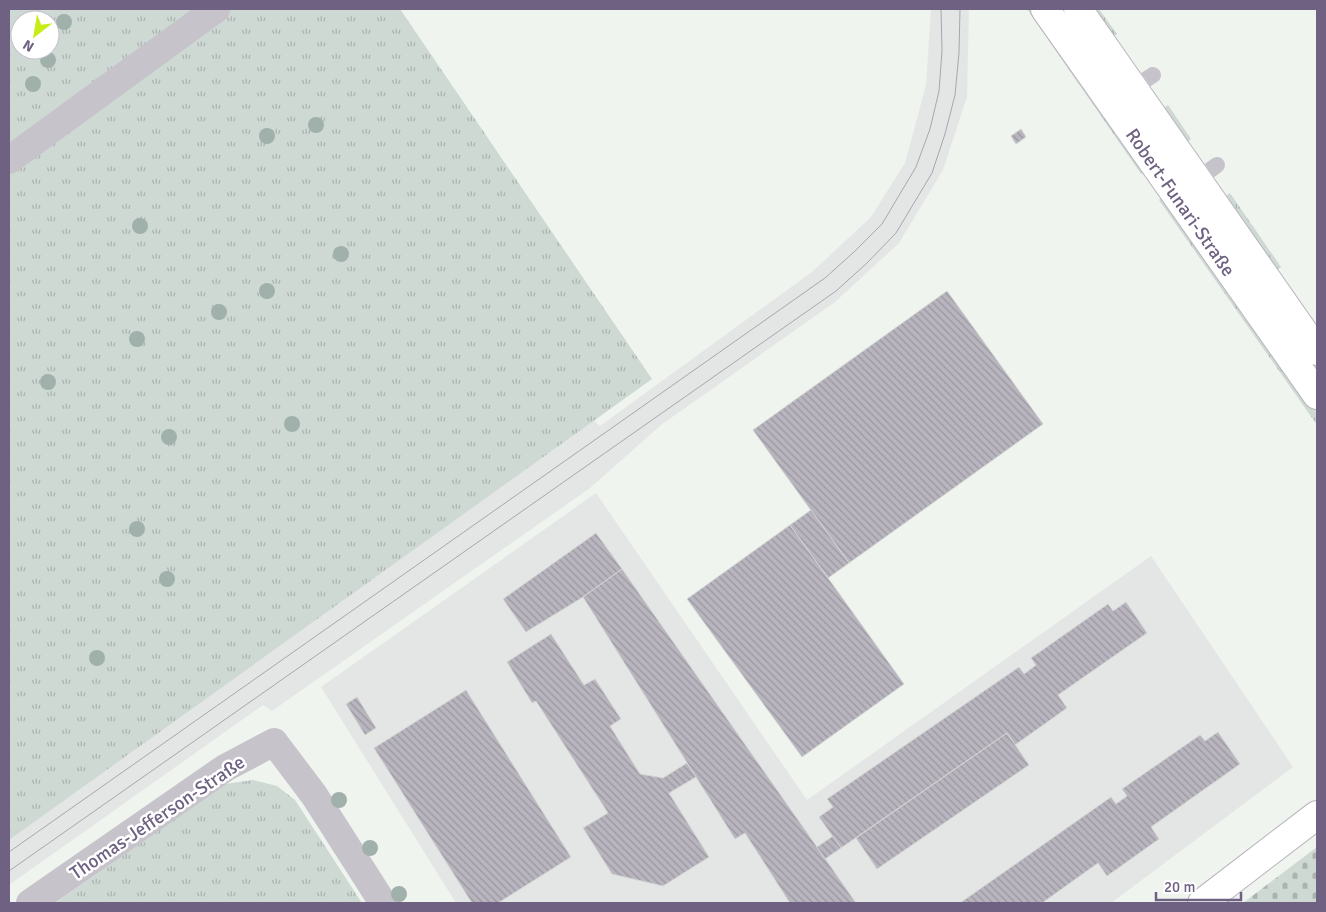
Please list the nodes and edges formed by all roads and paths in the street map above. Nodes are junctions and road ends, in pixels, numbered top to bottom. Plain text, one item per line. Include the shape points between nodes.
1 (216, 9) edge
2 (1045, 9) edge
3 (1078, 9) edge
4 (1144, 82) junction
5 (1104, 92) junction
6 (9, 160) edge
7 (1208, 172) junction
8 (1167, 183) junction
9 (1317, 350) edge
10 (1316, 390) edge
11 (1317, 815) edge
12 (30, 903) edge
13 (383, 903) edge
14 (1202, 903) edge

1 - 6 street
2 - 5 street, Robert-Funari-Straße
3 - 4 street, Robert-Funari-Straße
4 - 5 lane
4 - 7 street, Robert-Funari-Straße
5 - 8 street, Robert-Funari-Straße
7 - 8 lane
7 - 9 street, Robert-Funari-Straße
8 - 10 street, Robert-Funari-Straße
11 - 14 street
12 - 13 street, Thomas-Jefferson-Straße via 225,768 274,742 314,795

